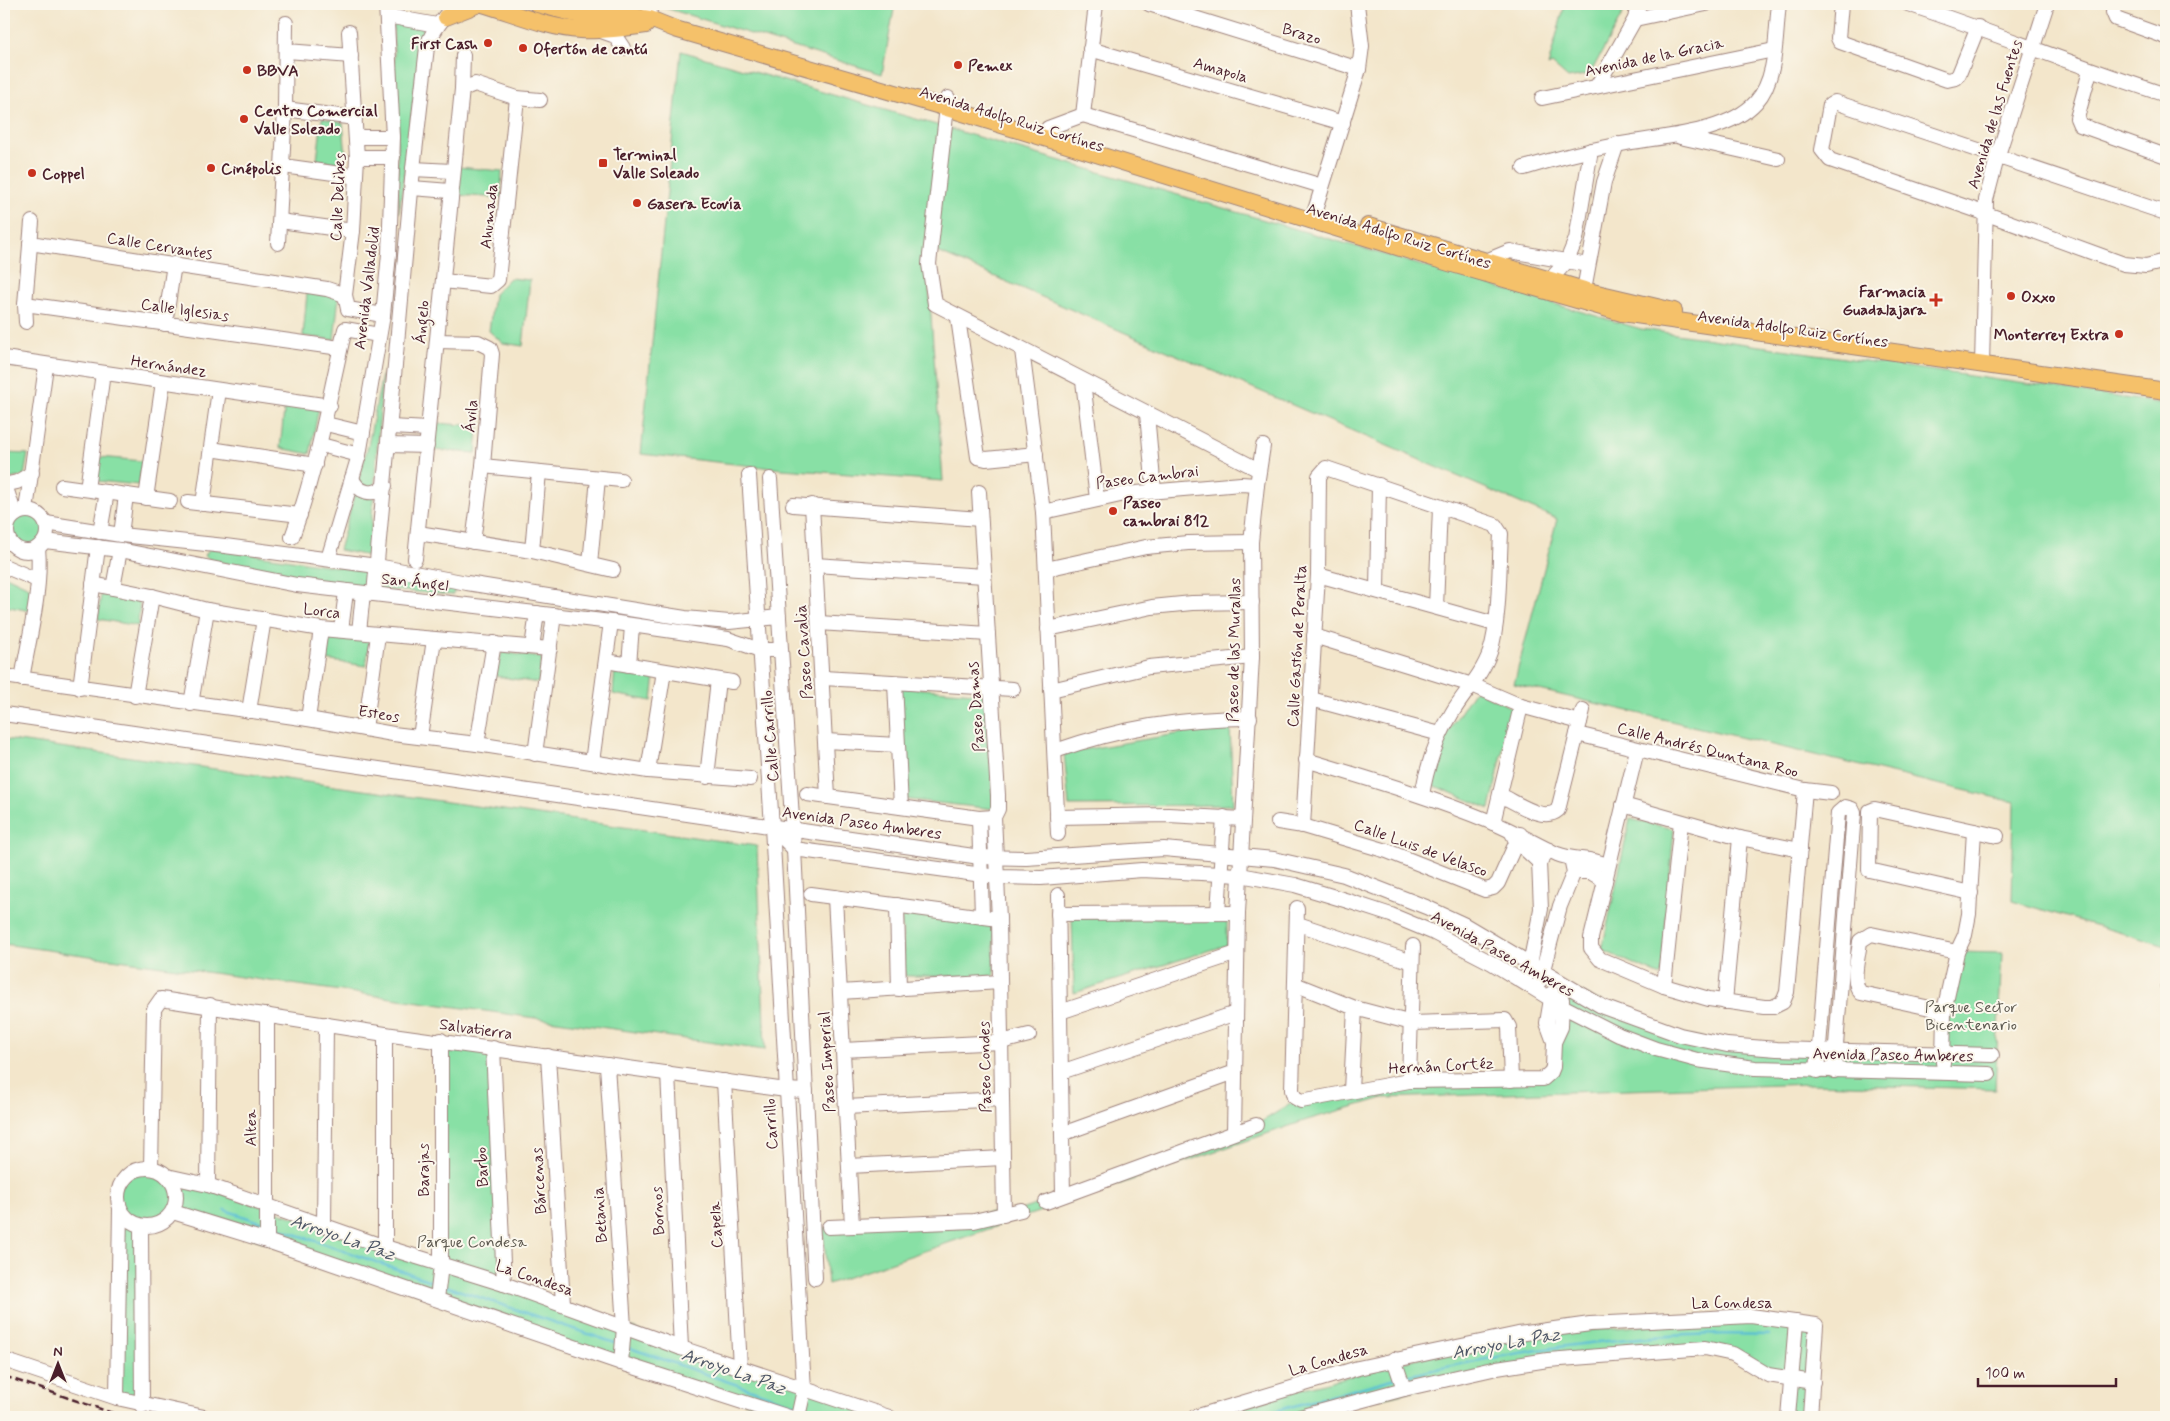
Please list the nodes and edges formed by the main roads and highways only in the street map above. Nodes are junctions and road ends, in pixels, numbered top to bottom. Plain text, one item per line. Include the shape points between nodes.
1 (481, 4) edge
2 (536, 4) edge
3 (595, 4) edge
4 (638, 14) edge
5 (445, 15) edge
6 (947, 103) junction
7 (1314, 215) junction
8 (1553, 288) junction
9 (1982, 360) junction
10 (2166, 381) edge
11 (2166, 391) edge

1 - 4 main road, Avenida Adolfo Ruiz Cortínes via 554,25 590,29
1 - 5 main road
2 - 4 main road via 584,16
3 - 4 main road
4 - 6 main road, Avenida Adolfo Ruiz Cortínes
6 - 7 main road
6 - 7 main road, Avenida Adolfo Ruiz Cortínes via 1048,128
7 - 8 main road, Avenida Adolfo Ruiz Cortínes via 1486,261
7 - 8 main road via 1503,279
8 - 9 main road, Avenida Adolfo Ruiz Cortínes via 1584,290 1675,311
8 - 9 main road via 1622,313
9 - 10 main road, Avenida Adolfo Ruiz Cortínes
9 - 11 main road

